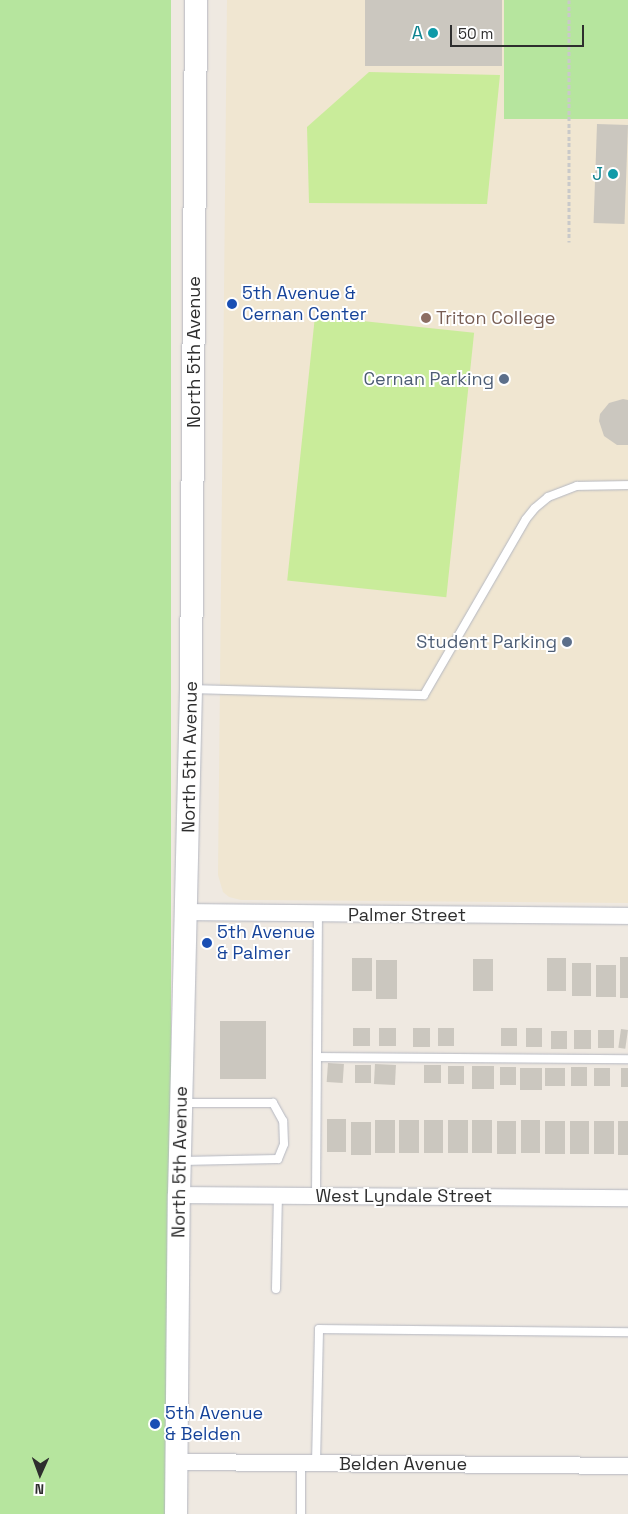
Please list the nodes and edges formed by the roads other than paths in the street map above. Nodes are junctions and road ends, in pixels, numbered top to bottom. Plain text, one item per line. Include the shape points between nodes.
1 (196, 0) edge
2 (628, 485) edge
3 (191, 688) junction
4 (186, 912) junction
5 (318, 914) junction
6 (628, 916) edge
7 (317, 1057) junction
8 (628, 1059) edge
9 (182, 1103) junction
10 (180, 1161) junction
11 (179, 1195) junction
12 (278, 1196) junction
13 (316, 1196) junction
14 (628, 1198) edge
15 (276, 1289) dead end
16 (628, 1332) edge
17 (178, 1462) junction
18 (309, 1463) junction
19 (628, 1466) edge
20 (176, 1514) edge
21 (301, 1514) edge

1 - 3 street, North 5th Avenue
2 - 3 lane via 577,486 548,497 535,508 424,695
3 - 4 street, North 5th Avenue
4 - 5 street, Palmer Street
4 - 9 street, North 5th Avenue
5 - 6 street, Palmer Street
5 - 7 lane
7 - 8 lane
7 - 13 lane
9 - 10 street, North 5th Avenue
9 - 10 lane via 273,1104 283,1121 284,1144 278,1159
10 - 11 street, North 5th Avenue
11 - 12 street, West Lyndale Street
11 - 17 street, North 5th Avenue
12 - 13 street, West Lyndale Street
12 - 15 lane
13 - 14 street, West Lyndale Street
16 - 18 lane via 319,1329
17 - 18 street, Belden Avenue
17 - 20 street, North 5th Avenue
18 - 19 street, Belden Avenue
18 - 21 lane

